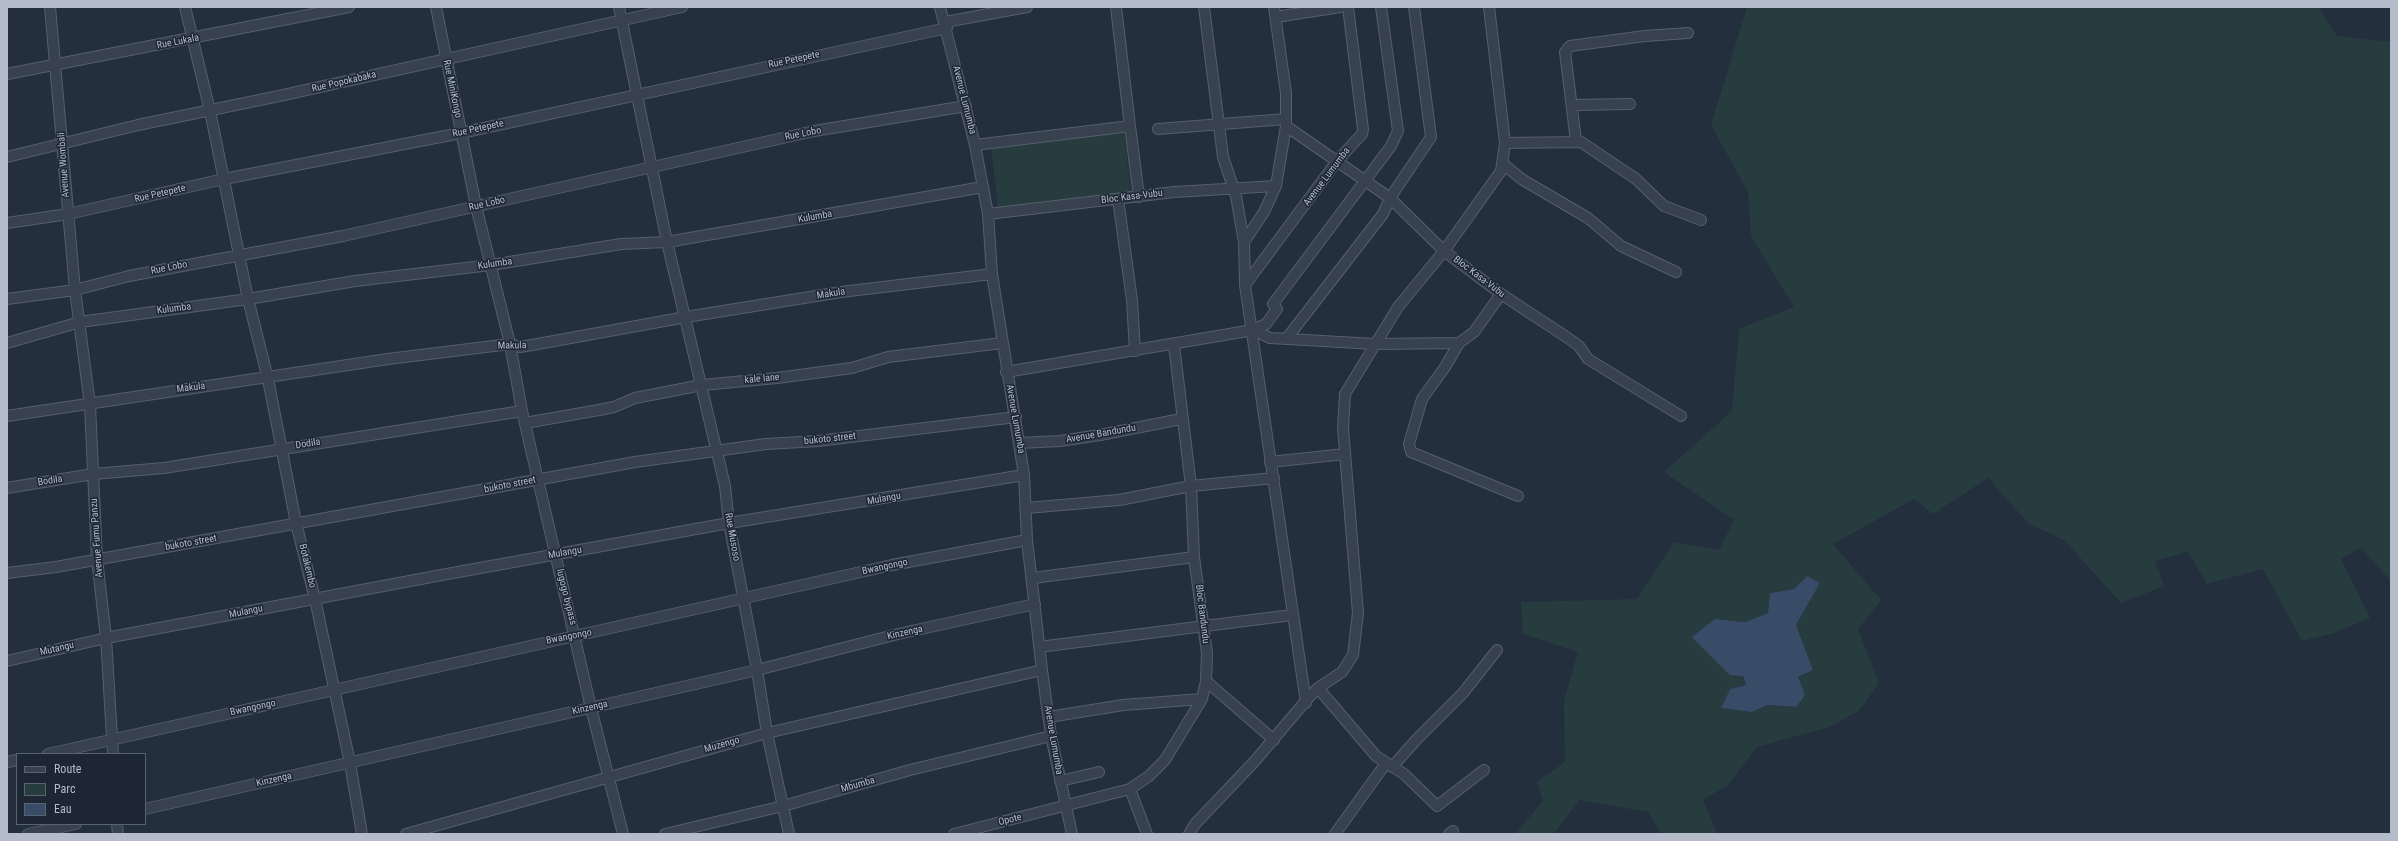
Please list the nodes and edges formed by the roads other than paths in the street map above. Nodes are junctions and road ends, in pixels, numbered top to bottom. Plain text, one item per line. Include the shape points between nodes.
1 (50, 7) edge
2 (185, 7) edge
3 (349, 7) edge
4 (436, 7) edge
5 (620, 7) edge
6 (682, 7) edge
7 (940, 7) edge
8 (1027, 7) edge
9 (1116, 7) edge
10 (1204, 7) edge
11 (1340, 7) edge
12 (1348, 7) edge
13 (1381, 7) edge
14 (1414, 7) edge
15 (1489, 7) edge
16 (1275, 12) edge
17 (622, 20) junction
18 (946, 25) junction
19 (1688, 33) dead end
20 (192, 40) junction
21 (446, 59) junction
22 (55, 66) junction
23 (7, 74) edge
24 (638, 93) junction
25 (1630, 104) dead end
26 (1572, 105) junction
27 (966, 106) junction
28 (210, 111) junction
29 (1286, 122) junction
30 (1218, 125) junction
31 (1130, 126) junction
32 (1158, 129) dead end
33 (461, 133) junction
34 (1576, 141) junction
35 (1505, 143) junction
36 (63, 144) junction
37 (976, 145) junction
38 (7, 156) edge
39 (1337, 161) junction
40 (1503, 164) junction
41 (652, 166) junction
42 (224, 179) junction
43 (1365, 180) junction
44 (1276, 186) junction
45 (983, 188) junction
46 (1233, 189) junction
47 (1139, 197) junction
48 (1390, 198) junction
49 (1118, 199) junction
50 (476, 206) junction
51 (68, 214) junction
52 (988, 214) junction
53 (1701, 220) dead end
54 (7, 223) edge
55 (667, 242) junction
56 (1244, 242) junction
57 (1444, 251) junction
58 (238, 255) junction
59 (491, 265) junction
60 (1676, 272) dead end
61 (992, 274) junction
62 (1245, 285) junction
63 (75, 290) junction
64 (1501, 294) junction
65 (7, 299) edge
66 (248, 299) junction
67 (686, 317) junction
68 (80, 322) junction
69 (1253, 330) junction
70 (1288, 338) junction
71 (7, 343) edge
72 (1002, 343) junction
73 (1459, 343) junction
74 (510, 344) junction
75 (1374, 344) junction
76 (1174, 345) junction
77 (1135, 351) junction
78 (1006, 372) junction
79 (268, 378) junction
80 (702, 385) junction
81 (90, 405) junction
82 (522, 411) junction
83 (7, 416) edge
84 (1681, 416) dead end
85 (1016, 417) junction
86 (1181, 419) junction
87 (525, 423) junction
88 (1019, 443) junction
89 (282, 448) junction
90 (716, 450) junction
91 (1345, 454) junction
92 (1270, 462) junction
93 (93, 474) junction
94 (1024, 475) junction
95 (1274, 478) junction
96 (539, 479) junction
97 (1191, 486) junction
98 (7, 488) edge
99 (1518, 496) dead end
100 (1027, 508) junction
101 (296, 523) junction
102 (729, 523) junction
103 (1027, 540) junction
104 (555, 555) junction
105 (1194, 557) junction
106 (97, 559) junction
107 (7, 573) edge
108 (1033, 578) junction
109 (315, 599) junction
110 (744, 599) junction
111 (1035, 604) junction
112 (1292, 615) junction
113 (1204, 625) junction
114 (576, 636) junction
115 (106, 638) junction
116 (1039, 647) junction
117 (1497, 650) dead end
118 (7, 661) edge
119 (757, 670) junction
120 (1042, 670) junction
121 (1206, 681) junction
122 (1318, 688) junction
123 (334, 690) junction
124 (1202, 699) junction
125 (1306, 703) junction
126 (591, 708) junction
127 (1049, 717) junction
128 (767, 733) junction
129 (1051, 736) junction
130 (1274, 740) junction
131 (112, 741) junction
132 (53, 753) edge
133 (113, 753) edge
134 (350, 763) junction
135 (1389, 765) junction
136 (1484, 770) dead end
137 (1099, 772) dead end
138 (609, 778) junction
139 (1060, 781) junction
140 (1130, 789) junction
141 (783, 806) junction
142 (1065, 806) junction
143 (146, 809) edge
144 (71, 825) edge
145 (28, 834) edge
146 (362, 834) edge
147 (406, 834) edge
148 (623, 834) edge
149 (665, 834) edge
150 (789, 834) edge
151 (954, 834) edge
152 (1072, 834) edge
153 (1147, 834) edge
154 (1189, 834) edge
155 (1335, 834) edge

1 - 22 street, Avenue Wombali
2 - 20 street, Botakembo
3 - 20 street, Rue Lukala
4 - 21 street, Rue MiniKongo
5 - 17 street, Rue Musoso
6 - 17 street, Rue Popokabaka
7 - 18 street, Avenue Lumumba
8 - 18 street, Rue Petepete
9 - 31 street
10 - 30 street
11 - 16 street
12 - 39 street, Avenue Lumumba via 1363,129 1359,138
13 - 43 street via 1398,131 1391,146
14 - 48 street via 1431,137
15 - 35 street
16 - 29 street via 1286,93
17 - 21 street, Rue Popokabaka
17 - 24 street, Rue Musoso
18 - 24 street, Rue Petepete
18 - 27 street, Avenue Lumumba
19 - 26 street via 1570,46 1565,52
20 - 22 street, Rue Lukala
20 - 28 street, Botakembo
21 - 28 street, Rue Popokabaka
21 - 33 street, Rue MiniKongo
22 - 23 street, Rue Lukala
22 - 36 street, Avenue Wombali
24 - 33 street, Rue Petepete
24 - 41 street, Rue Musoso
25 - 26 street
26 - 34 street
27 - 37 street, Avenue Lumumba
27 - 41 street, Rue Lobo via 814,131
28 - 36 street, Rue Popokabaka via 138,125
28 - 42 street, Botakembo
29 - 30 street
29 - 39 street, Bloc Kasa-Vubu
29 - 44 street
30 - 32 street
30 - 46 street via 1224,162
31 - 37 street
31 - 47 street
33 - 42 street, Rue Petepete
33 - 50 street, Rue MiniKongo
34 - 35 street
34 - 53 street via 1591,148 1636,179 1664,206
35 - 40 street
36 - 38 street, Rue Popokabaka
36 - 51 street, Avenue Wombali
37 - 45 street, Avenue Lumumba
39 - 43 street, Bloc Kasa-Vubu
39 - 62 street, Avenue Lumumba
40 - 57 street via 1501,171
40 - 60 street via 1523,180 1588,218 1617,243
41 - 50 street, Rue Lobo
41 - 55 street, Rue Musoso
42 - 51 street, Rue Petepete
42 - 58 street, Botakembo
43 - 48 street, Bloc Kasa-Vubu
43 - 69 street via 1273,304 1277,309 1266,324
44 - 46 street, Bloc Kasa-Vubu
44 - 56 street via 1264,212
45 - 52 street, Avenue Lumumba
45 - 55 street, Kulumba
46 - 47 street, Bloc Kasa-Vubu via 1174,192
46 - 56 street
47 - 49 street, Bloc Kasa-Vubu
48 - 57 street, Bloc Kasa-Vubu
48 - 70 street via 1379,220
49 - 52 street, Bloc Kasa-Vubu
49 - 77 street via 1132,300
50 - 58 street, Rue Lobo via 343,236
50 - 59 street, Rue MiniKongo
51 - 54 street, Rue Petepete
51 - 63 street, Avenue Wombali
52 - 61 street, Avenue Lumumba
55 - 59 street, Kulumba via 621,244
55 - 67 street, Rue Musoso
56 - 62 street
57 - 64 street, Bloc Kasa-Vubu
57 - 75 street via 1398,308
58 - 63 street, Rue Lobo via 129,276
58 - 66 street, Botakembo
59 - 66 street, Kulumba via 362,280
59 - 74 street, lugogo bypass
61 - 67 street, Makula via 841,292
61 - 72 street, Avenue Lumumba
62 - 69 street
63 - 65 street, Rue Lobo
63 - 68 street, Avenue Wombali
64 - 73 street via 1474,332
64 - 84 street, Bloc Kasa-Vubu via 1579,346 1588,359
66 - 68 street, Kulumba
66 - 79 street, Botakembo
67 - 74 street, Makula via 520,347
67 - 80 street, Rue Musoso
68 - 71 street, Kulumba
68 - 81 street, Avenue Fumu Panzu
69 - 70 street via 1270,338
69 - 76 street
69 - 92 street
70 - 75 street
72 - 78 street, Avenue Lumumba
72 - 80 street, kale lane via 888,357 852,368
73 - 75 street
73 - 99 street via 1422,399 1409,444 1411,452
74 - 79 street, Makula via 388,359
74 - 82 street, lugogo bypass
75 - 91 street via 1345,394
76 - 77 street
76 - 86 street, Bloc Bandundu
77 - 78 street
78 - 85 street, Avenue Lumumba
79 - 81 street, Makula
79 - 89 street, Botakembo
80 - 87 street, kale lane via 635,398 614,407
80 - 90 street, Rue Musoso
81 - 83 street, Makula
81 - 93 street, Avenue Fumu Panzu
82 - 87 street, lugogo bypass
82 - 89 street, Dodila
85 - 88 street, Avenue Lumumba
85 - 90 street, bukoto street via 818,441
86 - 88 street, Avenue Bandundu via 1060,441
86 - 97 street, Bloc Bandundu
87 - 96 street, lugogo bypass
88 - 94 street, Avenue Lumumba
89 - 93 street, Dodila via 158,469
89 - 101 street, Botakembo
90 - 96 street, bukoto street
90 - 102 street, Rue Musoso via 725,486
91 - 92 street
91 - 122 street via 1358,613 1353,655 1342,672
92 - 95 street
93 - 98 street, Bodila
93 - 106 street, Avenue Fumu Panzu
94 - 100 street, Avenue Lumumba
94 - 102 street, Mulangu
95 - 97 street
95 - 112 street
96 - 101 street, bukoto street
96 - 104 street, lugogo bypass
97 - 100 street via 1119,500
97 - 105 street, Bloc Bandundu
100 - 103 street, Avenue Lumumba
101 - 106 street, bukoto street
101 - 109 street, Botakembo
102 - 104 street, Mulangu
102 - 110 street, Rue Musoso
103 - 108 street, Avenue Lumumba
103 - 110 street, Bwangongo via 892,565
104 - 109 street, Mulangu
104 - 114 street, lugogo bypass
105 - 108 street
105 - 113 street, Bloc Bandundu
106 - 107 street, bukoto street
106 - 115 street, Avenue Fumu Panzu
108 - 111 street, Avenue Lumumba
109 - 115 street, Mulangu
109 - 123 street, Botakembo
110 - 114 street, Bwangongo
110 - 119 street, Rue Musoso
111 - 116 street, Avenue Lumumba
111 - 119 street, Kinzenga via 898,634
112 - 113 street
112 - 125 street
113 - 116 street
113 - 121 street, Bloc Bandundu
114 - 123 street, Bwangongo
114 - 126 street, lugogo bypass
115 - 118 street, Mutangu
115 - 131 street, Avenue Fumu Panzu
116 - 120 street, Avenue Lumumba
117 - 135 street via 1463,693
119 - 126 street, Kinzenga
119 - 128 street, Rue Musoso
120 - 127 street, Avenue Lumumba
120 - 128 street, Muzengo
121 - 124 street, Bloc Bandundu
121 - 130 street
122 - 125 street
122 - 135 street via 1362,741
123 - 131 street, Bwangongo
123 - 134 street, Botakembo
124 - 127 street via 1123,705
124 - 140 street, Bloc Bandundu via 1165,760 1149,776
125 - 130 street
126 - 134 street, Kinzenga
126 - 138 street, lugogo bypass
127 - 129 street, Avenue Lumumba
128 - 138 street, Muzengo
128 - 141 street, Rue Musoso
129 - 139 street, Avenue Lumumba
129 - 141 street, Mbumba via 910,770
130 - 154 street via 1195,824
131 - 132 street, Bwangongo
131 - 133 street, Avenue Fumu Panzu
134 - 143 street, Kinzenga
134 - 146 street, Botakembo
135 - 136 street via 1404,774 1437,806
135 - 155 street
137 - 139 street
138 - 147 street, Muzengo
138 - 148 street, lugogo bypass
139 - 142 street, Avenue Lumumba
140 - 142 street, Bloc Bandundu
140 - 153 street
141 - 149 street, Mbumba
141 - 150 street, Rue Musoso
142 - 151 street, Opote
142 - 152 street, Avenue Lumumba
144 - 145 street

